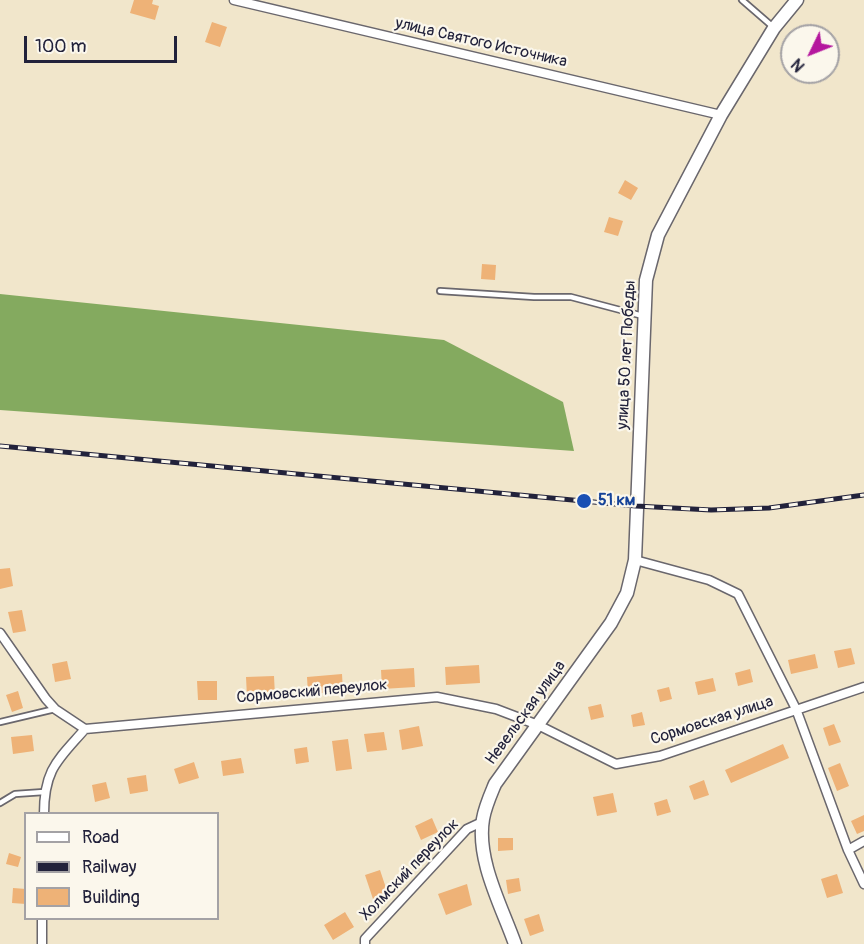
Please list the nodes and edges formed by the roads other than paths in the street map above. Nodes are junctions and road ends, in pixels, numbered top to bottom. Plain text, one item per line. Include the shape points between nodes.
1 (234, 0) edge
2 (742, 0) edge
3 (797, 0) edge
4 (774, 28) junction
5 (721, 115) junction
6 (440, 291) dead end
7 (643, 316) junction
8 (636, 506) joint
9 (635, 560) junction
10 (0, 633) edge
11 (864, 687) edge
12 (55, 709) junction
13 (796, 709) junction
14 (0, 722) edge
15 (538, 725) junction
16 (85, 729) junction
17 (44, 792) junction
18 (0, 803) edge
19 (44, 812) edge
20 (482, 822) junction
21 (864, 841) edge
22 (848, 850) junction
23 (864, 884) edge
24 (42, 920) edge
25 (363, 942) edge
26 (42, 944) edge
27 (515, 944) edge

1 - 5 street, улица Святого Источника
2 - 4 lane
3 - 4 street, улица 50 лет Победы
4 - 5 street, улица 50 лет Победы
5 - 7 street, улица 50 лет Победы via 658,235 646,280
6 - 7 lane via 571,297
7 - 8 street, улица 50 лет Победы
8 - 9 street, Невельская улица
9 - 13 street, Сормовская улица via 709,580 738,594
9 - 15 street, Невельская улица via 627,593 611,623
10 - 12 street
11 - 13 street, Сормовская улица
12 - 14 lane
12 - 16 street
13 - 15 street, Сормовская улица via 660,756 616,764
13 - 22 street
15 - 16 street, Сормовский переулок via 496,709 437,697
15 - 20 street, Невельская улица via 495,784
16 - 17 street via 51,768
17 - 18 lane via 15,794
17 - 19 street
20 - 25 street, Холмский переулок via 466,829
20 - 27 street, Невельская улица via 485,859
21 - 22 street
22 - 23 street
24 - 26 street

